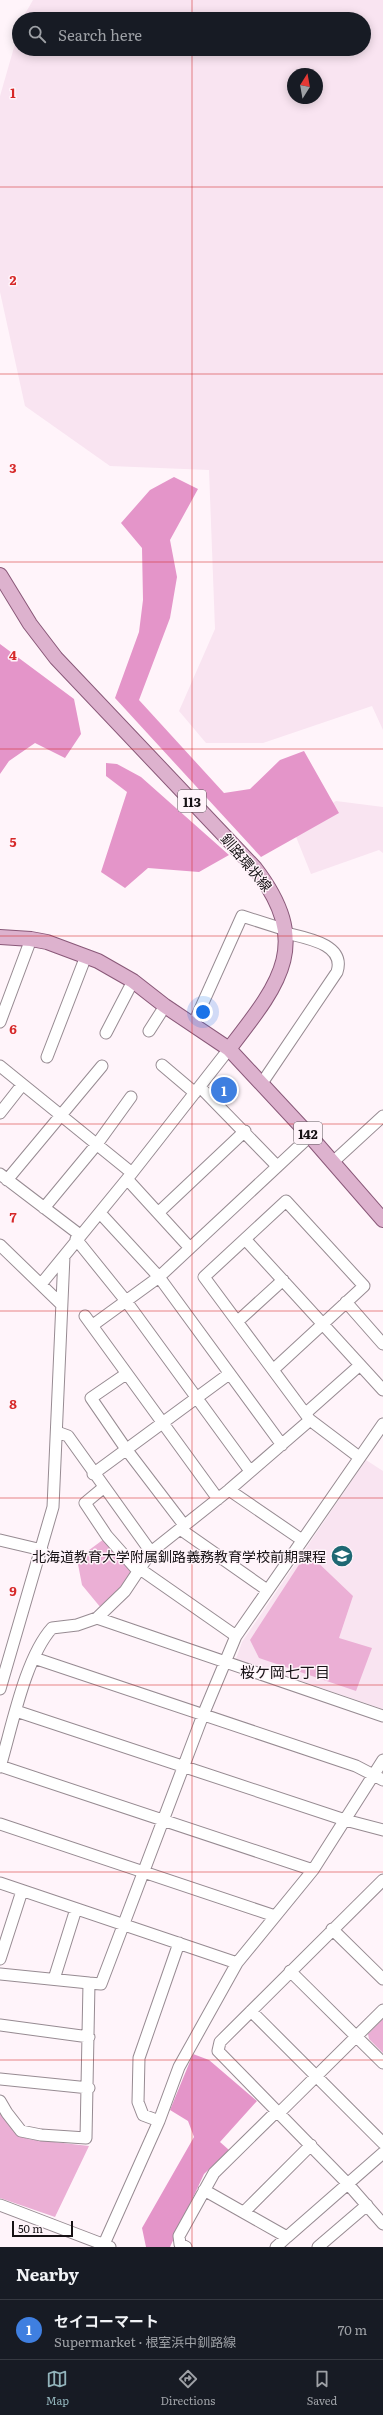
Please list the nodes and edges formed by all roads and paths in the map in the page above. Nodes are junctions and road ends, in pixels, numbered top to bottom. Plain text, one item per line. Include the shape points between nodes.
1 (0, 575) edge
2 (286, 931) junction
3 (0, 937) edge
4 (31, 938) junction
5 (86, 956) junction
6 (133, 981) junction
7 (165, 1006) junction
8 (0, 1022) edge
9 (193, 1025) junction
10 (149, 1031) dead end
11 (106, 1033) dead end
12 (229, 1049) junction
13 (47, 1057) dead end
14 (0, 1066) edge
15 (102, 1066) dead end
16 (162, 1066) dead end
17 (262, 1083) junction
18 (22, 1085) junction
19 (197, 1090) junction
20 (131, 1097) dead end
21 (0, 1113) edge
22 (60, 1115) junction
23 (383, 1116) edge
24 (244, 1131) junction
25 (310, 1136) junction
26 (97, 1144) junction
27 (334, 1162) junction
28 (277, 1166) junction
29 (130, 1176) junction
30 (4, 1177) edge
31 (44, 1208) junction
32 (100, 1213) junction
33 (158, 1213) junction
34 (383, 1220) edge
35 (78, 1237) junction
36 (245, 1239) junction
37 (0, 1245) edge
38 (190, 1248) junction
39 (64, 1256) junction
40 (159, 1277) junction
41 (283, 1280) junction
42 (42, 1283) junction
43 (126, 1301) junction
44 (60, 1302) junction
45 (346, 1302) junction
46 (85, 1316) dead end
47 (238, 1321) junction
48 (322, 1324) junction
49 (92, 1325) junction
50 (383, 1344) edge
51 (360, 1365) junction
52 (274, 1369) junction
53 (126, 1374) junction
54 (229, 1374) junction
55 (383, 1390) edge
56 (197, 1398) junction
57 (308, 1417) junction
58 (162, 1423) junction
59 (383, 1424) edge
60 (57, 1432) junction
61 (380, 1436) edge
62 (282, 1445) junction
63 (126, 1450) junction
64 (360, 1457) junction
65 (250, 1471) junction
66 (93, 1474) junction
67 (103, 1488) junction
68 (229, 1490) junction
69 (218, 1499) junction
70 (182, 1527) junction
71 (0, 1540) edge
72 (302, 1540) junction
73 (42, 1550) junction
74 (151, 1552) junction
75 (139, 1570) junction
76 (267, 1590) junction
77 (97, 1618) junction
78 (236, 1636) junction
79 (34, 1658) junction
80 (224, 1661) junction
81 (0, 1689) edge
82 (16, 1711) junction
83 (203, 1715) junction
84 (383, 1716) edge
85 (383, 1760) edge
86 (0, 1766) edge
87 (184, 1766) junction
88 (372, 1775) junction
89 (383, 1780) edge
90 (164, 1820) junction
91 (345, 1820) junction
92 (0, 1824) edge
93 (383, 1830) edge
94 (313, 1870) junction
95 (144, 1871) junction
96 (383, 1880) edge
97 (0, 1883) edge
98 (22, 1891) junction
99 (76, 1909) junction
100 (275, 1916) junction
101 (124, 1925) junction
102 (332, 1929) junction
103 (179, 1943) junction
104 (0, 1959) edge
105 (237, 1963) junction
106 (290, 1971) junction
107 (0, 1974) edge
108 (383, 1978) edge
109 (54, 1979) junction
110 (89, 1983) junction
111 (383, 2010) edge
112 (251, 2011) junction
113 (0, 2025) edge
114 (356, 2036) junction
115 (89, 2037) junction
116 (383, 2063) edge
117 (317, 2075) junction
118 (0, 2078) edge
119 (88, 2088) junction
120 (0, 2101) edge
121 (278, 2112) junction
122 (159, 2121) junction
123 (383, 2143) edge
124 (311, 2145) junction
125 (383, 2153) edge
126 (348, 2184) junction
127 (204, 2190) junction
128 (0, 2205) edge
129 (366, 2205) junction
130 (244, 2212) junction
131 (383, 2224) edge
132 (287, 2237) junction
133 (106, 2246) edge
134 (186, 2247) edge
135 (276, 2247) edge
136 (318, 2247) edge

1 - 2 main road, 釧路環状線 / 113 via 22,613 56,658 255,868 271,889 283,914
2 - 9 street via 242,916
2 - 12 main road, 釧路環状線 / 113 via 282,968 275,986
2 - 17 street via 329,948 338,956 340,965
3 - 4 main road
4 - 5 main road via 69,948
4 - 8 street
5 - 6 main road
5 - 13 street
6 - 7 main road
6 - 11 street
7 - 9 main road
7 - 10 street
9 - 12 main road
12 - 17 main road, 142
12 - 19 street
14 - 18 street
15 - 22 street
16 - 19 street
17 - 25 main road, 142
18 - 21 street
18 - 22 street
19 - 24 street
19 - 29 street
20 - 26 street
22 - 26 street
22 - 30 street
23 - 27 street
24 - 28 street
24 - 33 street
25 - 27 main road, 142
25 - 28 street
26 - 29 street
26 - 31 street
27 - 34 main road, 142
28 - 38 street
29 - 32 street
29 - 33 street
30 - 31 street
31 - 35 street
32 - 35 street
32 - 40 street
33 - 38 street
35 - 39 street
35 - 43 street
36 - 41 street
36 - 45 street via 286,1201 364,1286
36 - 47 street via 204,1277
37 - 42 street
38 - 40 street
39 - 42 street
39 - 44 street
40 - 43 street
40 - 54 street
41 - 47 street
41 - 48 street
42 - 44 street
43 - 49 street
43 - 56 street
44 - 60 street
45 - 48 street
45 - 50 street
46 - 49 street
47 - 52 street
48 - 51 street
48 - 52 street
49 - 53 street
51 - 55 street
51 - 57 street
52 - 57 street
53 - 58 street
53 - 63 street via 91,1398
54 - 56 street
54 - 62 street
56 - 58 street
56 - 65 street
57 - 62 street
57 - 64 street
58 - 63 street
58 - 69 street
59 - 61 street
60 - 66 street via 68,1436
60 - 73 street via 53,1507
61 - 64 street
62 - 65 street
63 - 66 street
63 - 70 street
64 - 72 street
65 - 68 street
66 - 67 street
67 - 74 street
67 - 75 street via 84,1503 107,1536
68 - 69 street
68 - 72 street
69 - 70 street
70 - 74 street
70 - 76 street
71 - 73 street
72 - 76 street
73 - 81 street
74 - 75 street
75 - 77 street via 113,1605
75 - 78 street
76 - 78 street
77 - 79 street via 77,1625 52,1628
77 - 80 street
78 - 80 street
79 - 82 street
79 - 83 street
80 - 83 street
80 - 84 street
82 - 86 street
82 - 87 street
83 - 87 street
83 - 88 street via 356,1766
85 - 88 street
86 - 90 street
87 - 90 street
87 - 91 street
88 - 89 street
88 - 91 street
90 - 94 street
90 - 95 street
91 - 93 street
91 - 94 street
92 - 95 street
94 - 100 street
95 - 100 street
95 - 101 street
96 - 102 street
97 - 98 street
98 - 99 street
98 - 104 street
99 - 101 street
99 - 109 street
100 - 105 street
101 - 103 street
101 - 110 street via 101,1984
102 - 106 street
102 - 108 street
103 - 105 street
103 - 122 street via 139,2058 138,2102 143,2115
105 - 122 street via 179,2067
106 - 112 street
106 - 114 street
107 - 109 street
109 - 110 street
110 - 115 street
111 - 114 street
112 - 117 street
112 - 121 street via 220,2042 218,2051
113 - 115 street
114 - 116 street
114 - 117 street
115 - 119 street
117 - 121 street
117 - 123 street
118 - 119 street
119 - 120 street via 86,2138 21,2131
121 - 124 street
121 - 127 street via 214,2173
122 - 133 street
124 - 126 street
124 - 130 street
125 - 126 street
126 - 129 street
126 - 132 street
127 - 130 street
127 - 134 street via 179,2236 180,2244
128 - 133 street
129 - 131 street
129 - 136 street
130 - 132 street
132 - 135 street

